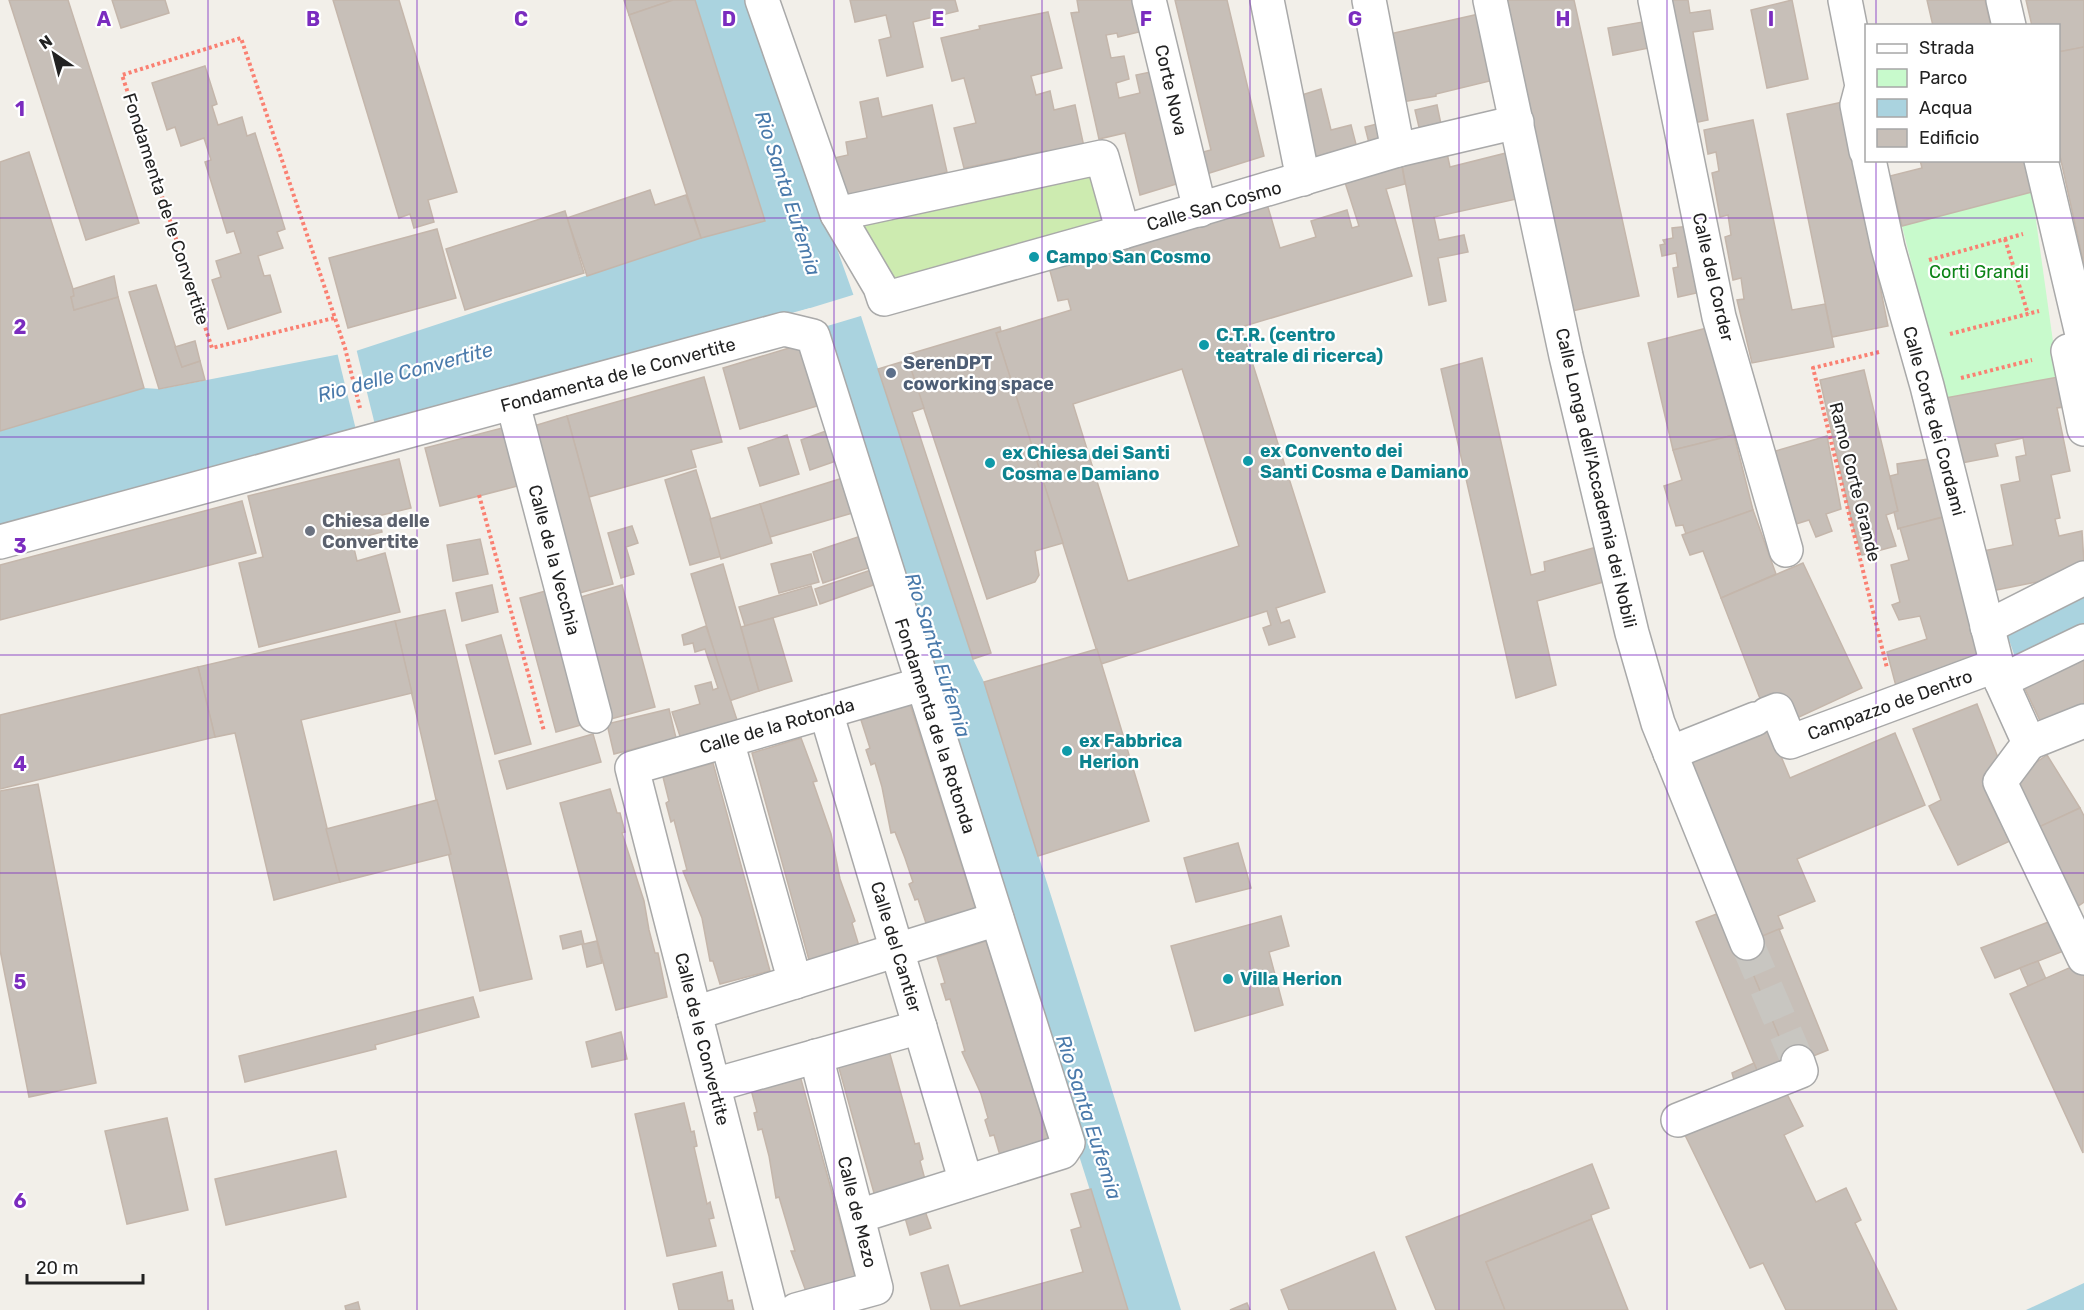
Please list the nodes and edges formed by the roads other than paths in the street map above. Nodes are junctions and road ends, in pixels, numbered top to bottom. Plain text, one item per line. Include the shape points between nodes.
1 (762, 0) edge
2 (1149, 0) edge
3 (1267, 0) edge
4 (1369, 0) edge
5 (1490, 0) edge
6 (1655, 0) edge
7 (1845, 0) edge
8 (2003, 0) edge
9 (2009, 24) edge
10 (1517, 122) junction
11 (1865, 146) edge
12 (1398, 150) junction
13 (1869, 162) edge
14 (2041, 162) edge
15 (1304, 179) junction
16 (1200, 210) junction
17 (837, 214) junction
18 (1124, 232) junction
19 (784, 329) joint
20 (2078, 347) edge
21 (513, 404) junction
22 (2084, 429) edge
23 (0, 542) edge
24 (1786, 550) dead end
25 (2084, 578) edge
26 (1987, 627) junction
27 (2084, 641) edge
28 (1999, 673) junction
29 (922, 684) junction
30 (826, 712) junction
31 (595, 717) dead end
32 (2084, 721) edge
33 (727, 741) junction
34 (2029, 743) junction
35 (1670, 753) junction
36 (632, 768) joint
37 (997, 919) junction
38 (1747, 943) tunnel mouth
39 (897, 950) junction
40 (2083, 958) edge
41 (795, 982) junction
42 (695, 1013) junction
43 (920, 1027) junction
44 (816, 1056) junction
45 (1798, 1062) dead end
46 (714, 1084) junction
47 (1678, 1120) dead end
48 (966, 1182) junction
49 (859, 1216) junction
50 (771, 1310) edge
51 (796, 1310) edge

1 - 17 street
2 - 16 street, Corte Nova
3 - 15 street
4 - 12 street
5 - 10 street, Calle Longa dell'Accademia dei Nobili
6 - 24 street, Calle del Corder via 1719,317
7 - 11 street via 1862,86 1857,105
8 - 9 street
10 - 12 street, Calle San Cosmo
10 - 35 street, Calle Longa dell'Accademia dei Nobili via 1604,521 1635,644
12 - 15 street, Calle San Cosmo
13 - 26 street, Calle Corte dei Cordami
14 - 20 street via 2074,302
15 - 16 street, Calle San Cosmo
16 - 18 street, Calle San Cosmo
17 - 18 street via 884,299
17 - 18 street via 1102,157
19 - 21 street, Fondamenta de le Convertite
19 - 29 street, Fondamenta de la Rotonda via 813,336
20 - 22 street
21 - 23 street, Fondamenta de le Convertite
21 - 31 street, Calle de la Vecchia
25 - 26 street
26 - 28 street, Calle Corte dei Cordami
27 - 28 street, Campazzo de Dentro
28 - 34 street, Calle Corte dei Cordami
28 - 35 street, Campazzo de Dentro via 1895,703 1790,742 1777,710
29 - 30 street, Calle de la Rotonda
29 - 37 street, Fondamenta de la Rotonda
30 - 33 street, Calle de la Rotonda
30 - 39 street, Calle del Cantier
32 - 34 street
33 - 36 street, Calle de la Rotonda
33 - 41 street
34 - 40 street via 2000,782
35 - 38 street, Calle Longa dell'Accademia dei Nobili
36 - 42 street, Calle de le Convertite
37 - 39 street
37 - 48 street, Fondamenta de la Rotonda via 1068,1143 1062,1152
39 - 41 street
39 - 43 street, Calle del Cantier
41 - 42 street
42 - 46 street, Calle de le Convertite
43 - 44 street
43 - 48 street, Calle del Cantier
44 - 46 street
44 - 49 street, Calle de Mezo
45 - 47 street via 1801,1071
46 - 50 street, Calle de le Convertite
48 - 49 street
49 - 51 street, Calle de Mezo via 876,1288

